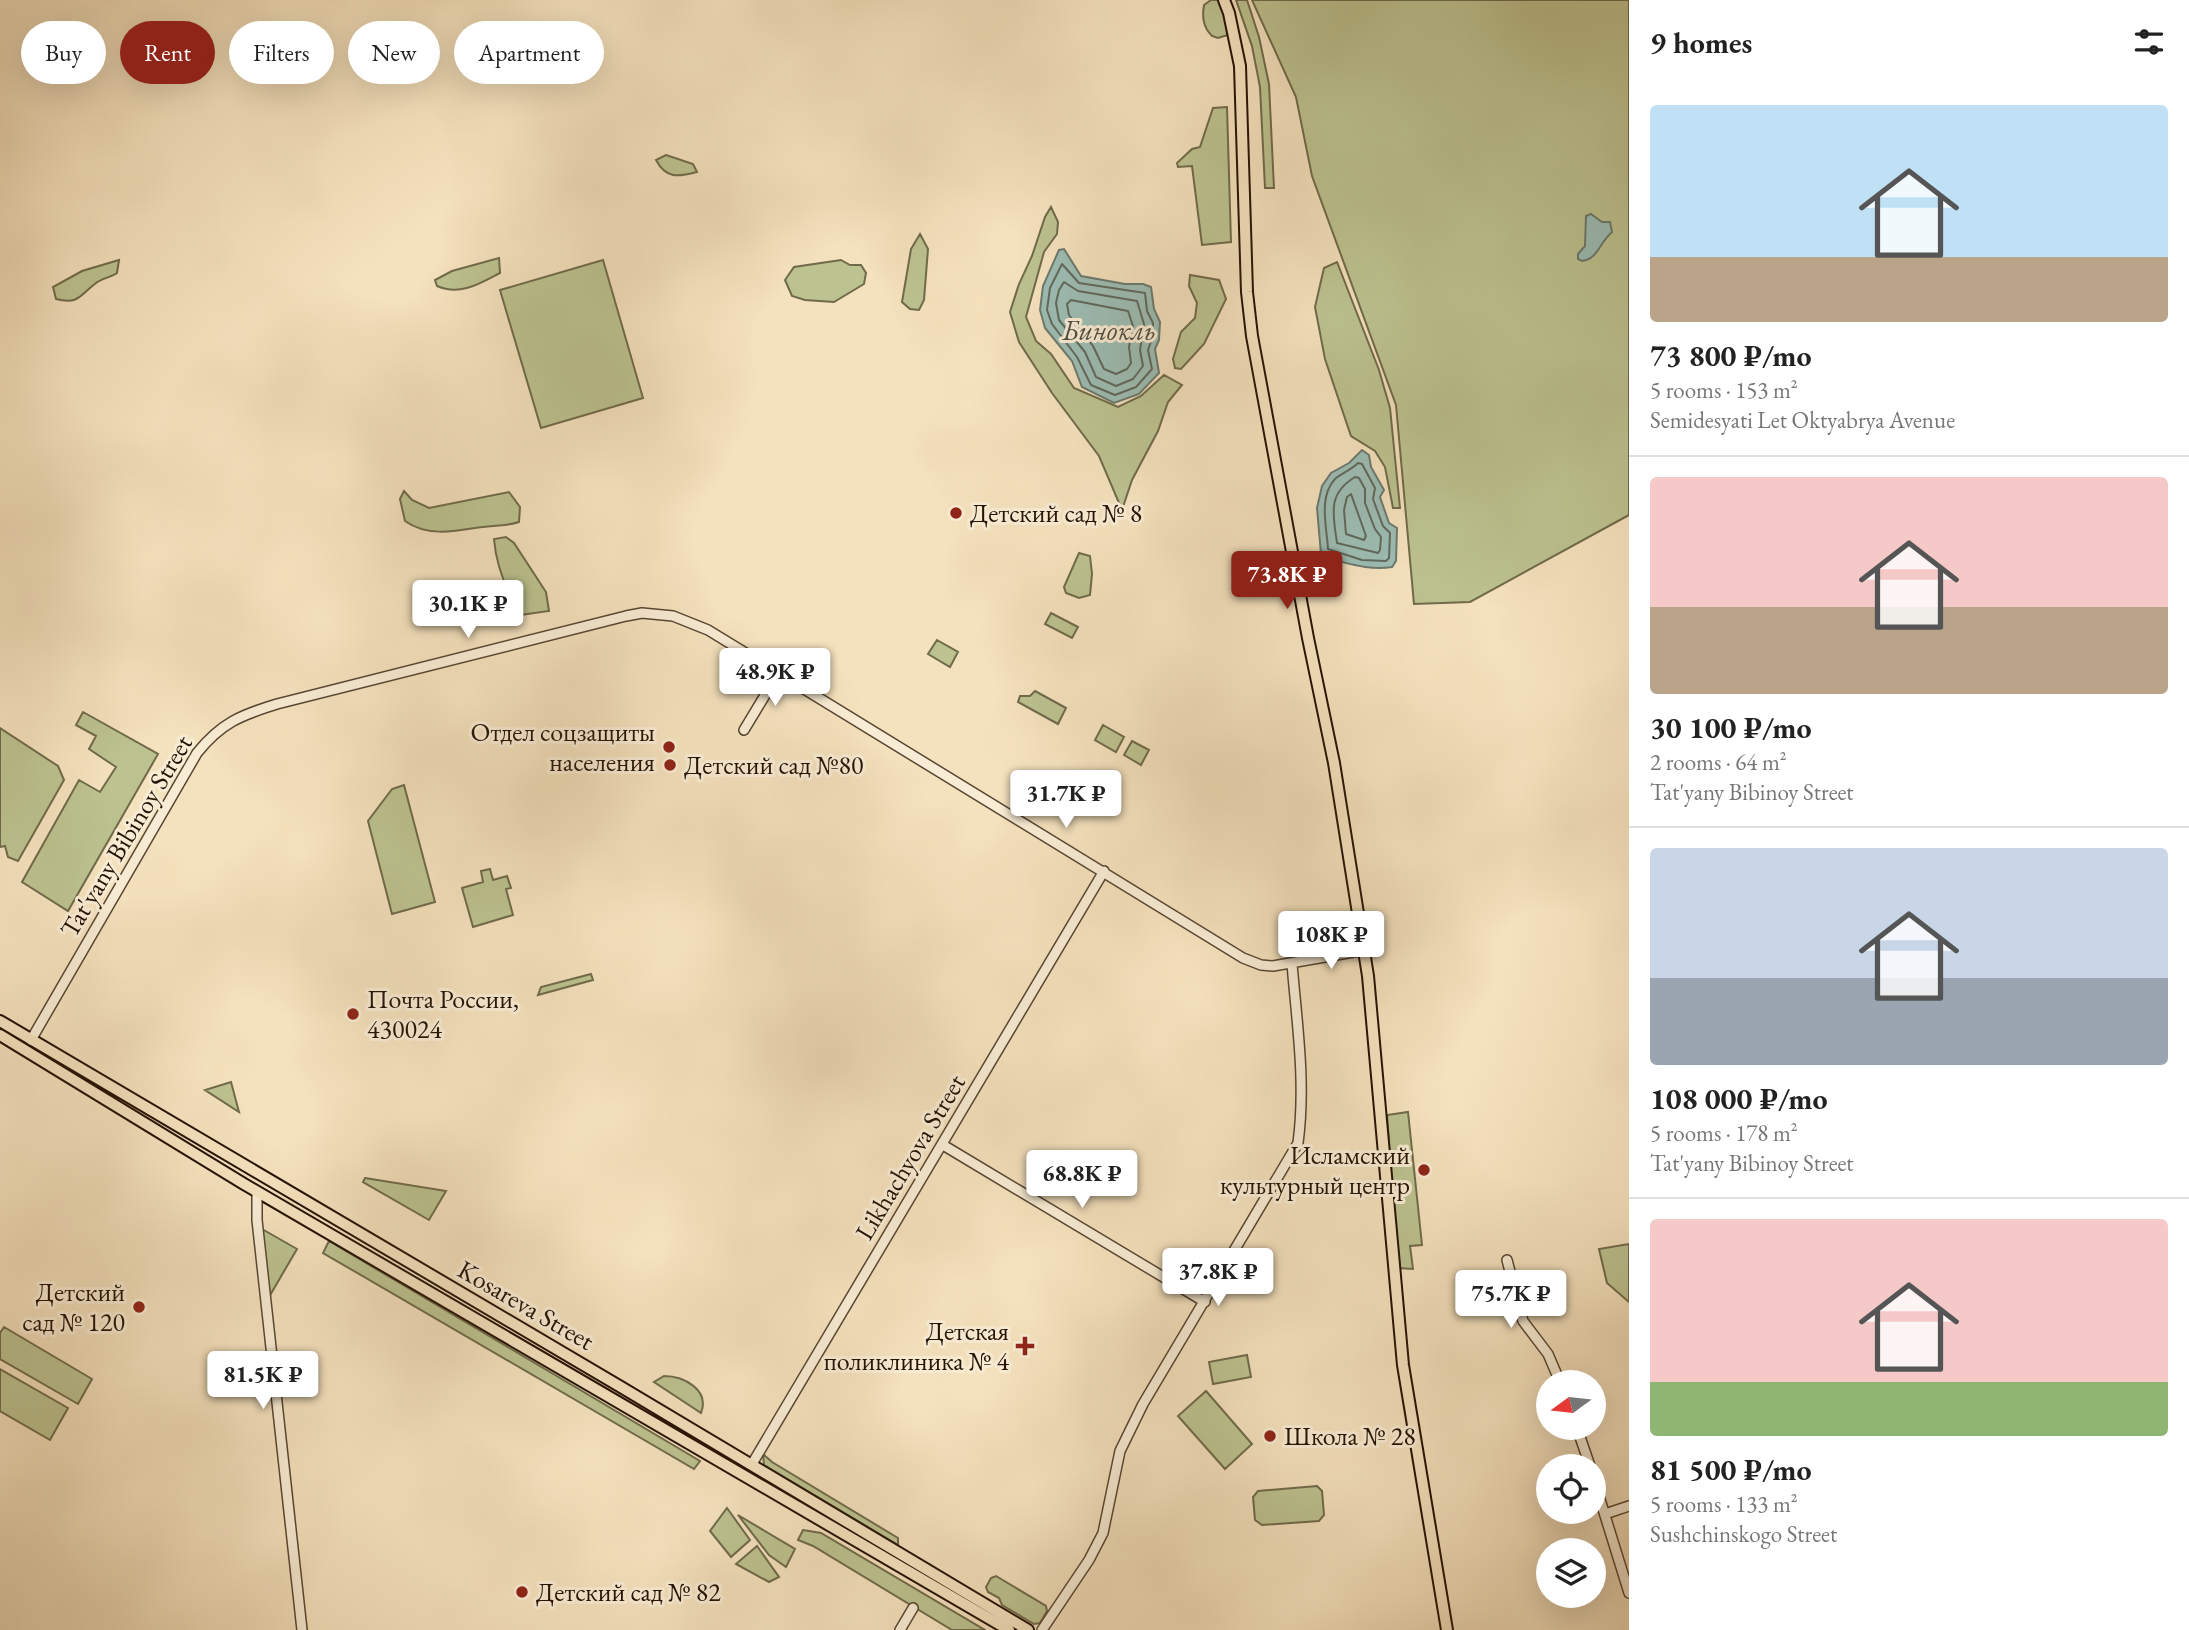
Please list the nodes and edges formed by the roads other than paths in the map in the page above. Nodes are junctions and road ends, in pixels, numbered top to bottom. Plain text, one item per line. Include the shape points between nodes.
1 (1224, 0) edge
2 (779, 673) junction
3 (744, 730) dead end
4 (1104, 871) junction
5 (1365, 950) junction
6 (1292, 964) junction
7 (0, 1021) edge
8 (0, 1035) edge
9 (28, 1045) junction
10 (943, 1145) junction
11 (265, 1178) junction
12 (257, 1192) junction
13 (1507, 1260) dead end
14 (1205, 1302) junction
15 (1555, 1370) edge
16 (752, 1464) junction
17 (745, 1476) junction
18 (1629, 1506) edge
19 (1606, 1514) edge
20 (1606, 1517) edge
21 (1629, 1593) edge
22 (913, 1608) dead end
23 (302, 1630) edge
24 (900, 1630) edge
25 (1009, 1630) edge
26 (1028, 1630) edge
27 (1042, 1630) edge
28 (1447, 1630) edge

1 - 5 main road via 1240,66 1252,336 1335,763
2 - 3 street
2 - 4 street, Tat'yany Bibinoy Street
2 - 9 street, Tat'yany Bibinoy Street via 688,621 642,613 234,719 197,753
4 - 6 street, Tat'yany Bibinoy Street via 1243,958 1261,965
4 - 10 street, Likhachyova Street
5 - 6 street, Tat'yany Bibinoy Street
5 - 28 main road via 1402,1365
6 - 14 street via 1302,1067 1298,1143
7 - 9 main road, Kosareva Street
8 - 9 main road, Kosareva Street
9 - 11 main road, Kosareva Street
9 - 12 main road, Kosareva Street
10 - 14 street
10 - 16 street, Likhachyova Street
11 - 12 main road
11 - 16 main road, Kosareva Street
12 - 17 main road, Kosareva Street
12 - 23 street
13 - 15 street via 1523,1321
14 - 27 street via 1120,1451 1103,1533
16 - 17 main road
16 - 26 main road, Kosareva Street
17 - 25 main road, Kosareva Street
18 - 19 street
20 - 21 street
22 - 24 street

